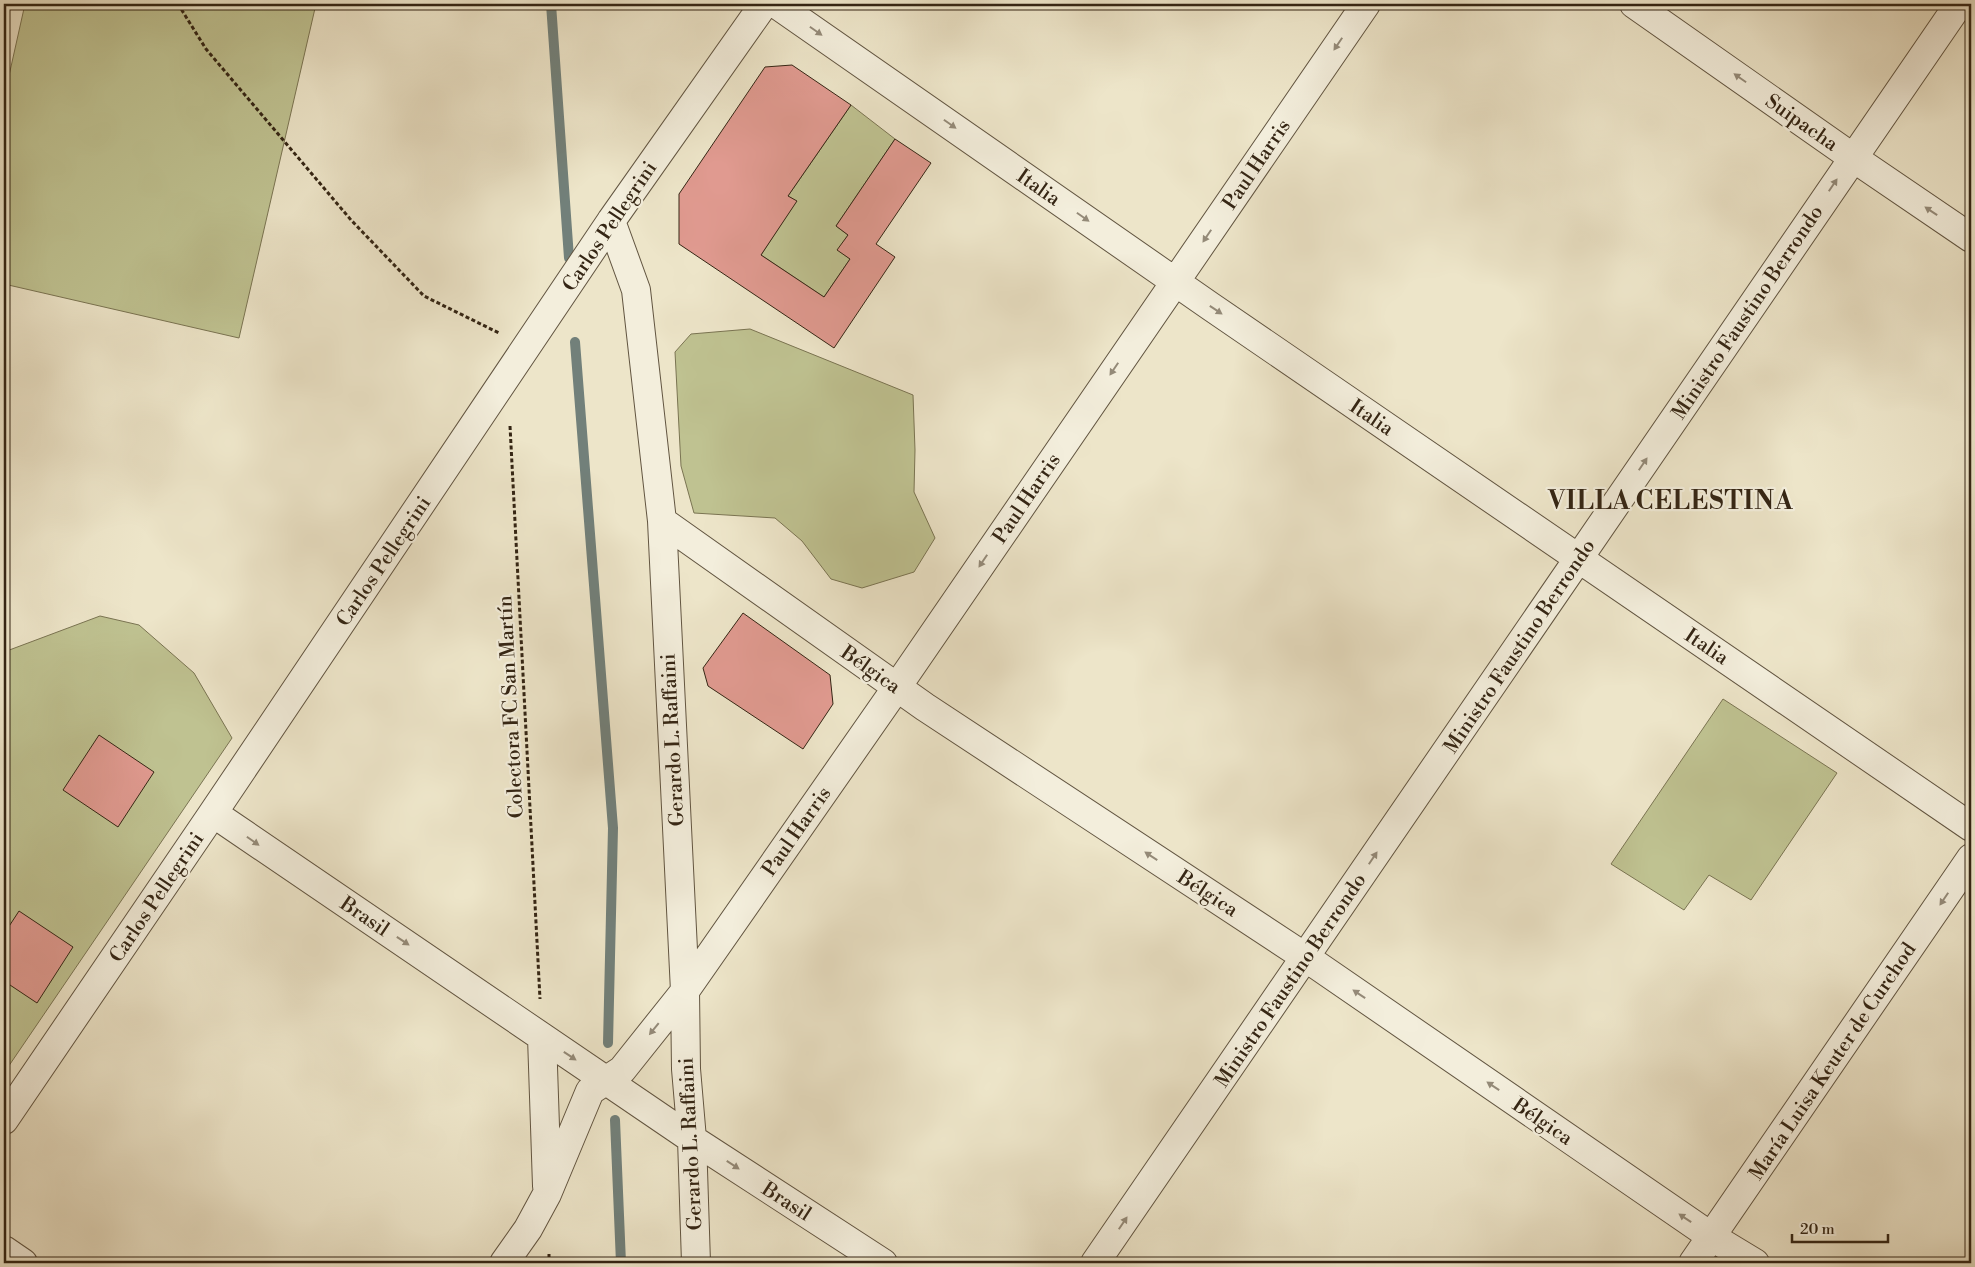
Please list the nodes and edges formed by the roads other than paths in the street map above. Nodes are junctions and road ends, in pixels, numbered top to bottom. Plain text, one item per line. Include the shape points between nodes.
1 (764, 4) edge
2 (776, 4) edge
3 (1366, 4) edge
4 (1634, 4) edge
5 (1958, 4) edge
6 (1852, 157) junction
7 (611, 221) junction
8 (1971, 238) edge
9 (1176, 281) junction
10 (662, 521) junction
11 (1579, 558) junction
12 (897, 687) junction
13 (214, 813) junction
14 (1971, 827) edge
15 (1971, 858) edge
16 (1305, 957) junction
17 (685, 991) junction
18 (542, 1037) junction
19 (606, 1080) junction
20 (4, 1120) edge
21 (692, 1138) junction
22 (547, 1194) junction
23 (1712, 1237) junction
24 (4, 1250) edge
25 (23, 1263) edge
26 (504, 1263) edge
27 (696, 1263) edge
28 (883, 1263) edge
29 (1095, 1263) edge
30 (1693, 1263) edge
31 (1755, 1263) edge

1 - 7 street, Carlos Pellegrini
2 -> 9 street, Italia
3 -> 9 street, Paul Harris
6 -> 4 street, Suipacha
5 - 6 street, Ministro Faustino Berrondo
8 -> 6 street, Suipacha
11 -> 6 street, Ministro Faustino Berrondo
7 - 10 street, Gerardo L. Raffaini via 636,290
7 - 13 street, Carlos Pellegrini
9 -> 11 street, Italia
9 -> 12 street, Paul Harris
10 - 12 street, Bélgica
10 - 17 street, Gerardo L. Raffaini
11 - 14 street, Italia
16 -> 11 street, Ministro Faustino Berrondo
16 -> 12 street, Bélgica
12 - 17 street, Paul Harris
13 -> 18 street, Brasil
13 - 20 street, Carlos Pellegrini
15 -> 23 street, María Luisa Keuter de Curchod
23 -> 16 street, Bélgica
29 -> 16 street, Ministro Faustino Berrondo
17 -> 19 street, Paul Harris via 622,1070
17 - 21 street, Gerardo L. Raffaini via 686,1069
18 -> 19 street, Brasil
18 - 22 street
19 - 21 street, Brasil
19 - 22 street, Paul Harris via 590,1091
21 - 27 street, Gerardo L. Raffaini
21 -> 28 street, Brasil
22 - 26 street, Paul Harris
23 - 30 street, María Luisa Keuter de Curchod
23 - 31 street, Bélgica
24 - 25 street

